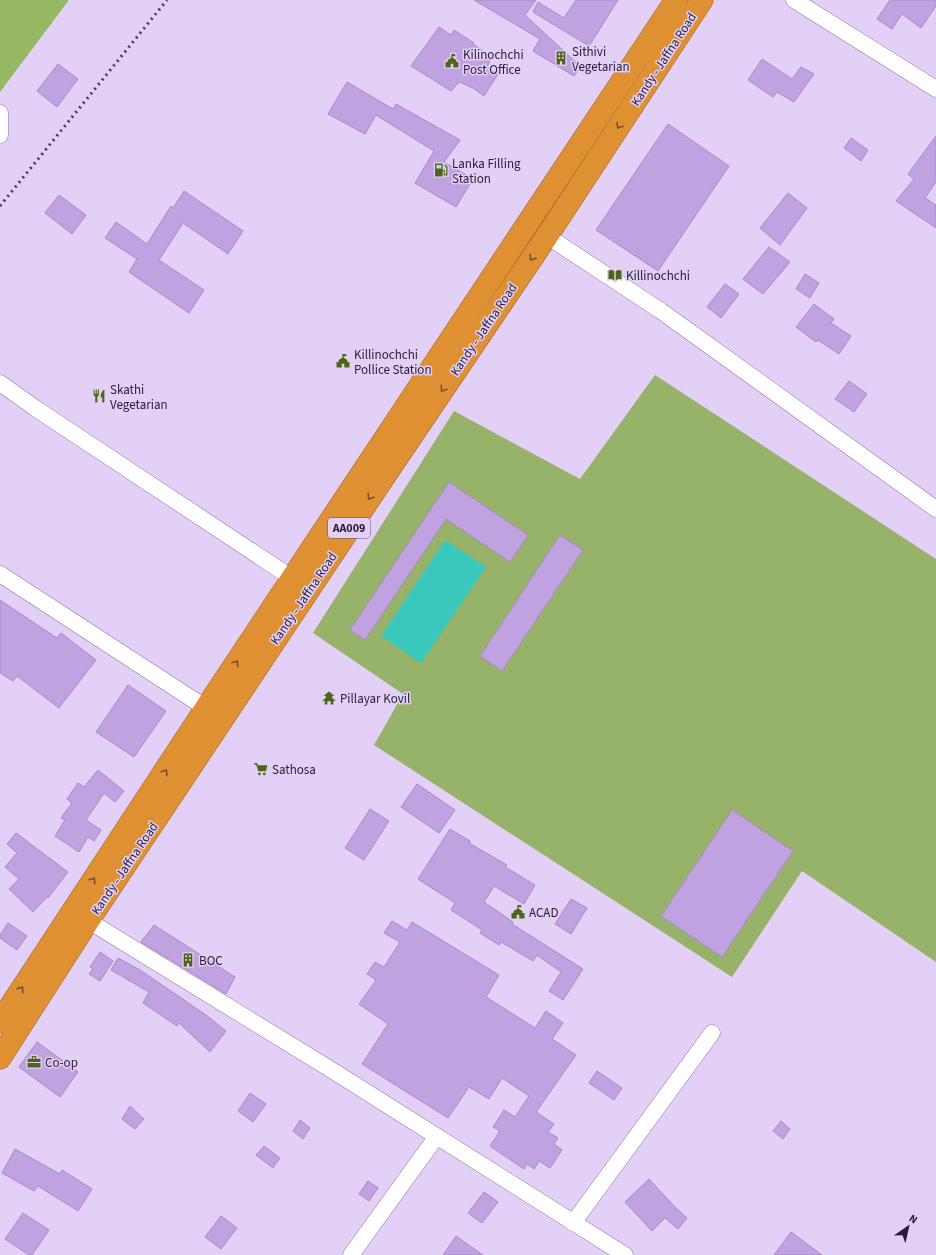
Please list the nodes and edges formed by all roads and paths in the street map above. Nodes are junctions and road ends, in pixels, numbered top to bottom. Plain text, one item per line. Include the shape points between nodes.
1 (676, 0) edge
2 (702, 0) edge
3 (794, 0) edge
4 (936, 89) edge
5 (0, 113) edge
6 (0, 136) edge
7 (547, 236) junction
8 (0, 383) edge
9 (936, 509) edge
10 (0, 574) edge
11 (300, 584) junction
12 (206, 708) junction
13 (80, 916) junction
14 (0, 1022) edge
15 (712, 1033) dead end
16 (0, 1058) edge
17 (437, 1136) junction
18 (574, 1223) junction
19 (351, 1255) edge
20 (625, 1255) edge

1 - 11 highway, Kandy - Jaffna Road / AA009
2 -> 7 highway, Kandy - Jaffna Road / AA009
3 - 4 street
5 - 6 street
7 - 9 street via 661,311
7 -> 11 highway, Kandy - Jaffna Road / AA009
8 - 11 street
10 - 12 street
12 -> 11 highway, Kandy - Jaffna Road / AA009
11 - 13 highway, Kandy - Jaffna Road / AA009
13 -> 12 highway, Kandy - Jaffna Road / AA009 via 146,801
14 -> 13 highway, Kandy - Jaffna Road / AA009
13 - 16 highway, Kandy - Jaffna Road / AA009
13 - 17 street
15 - 18 street
17 - 18 street
17 - 19 street
18 - 20 street

